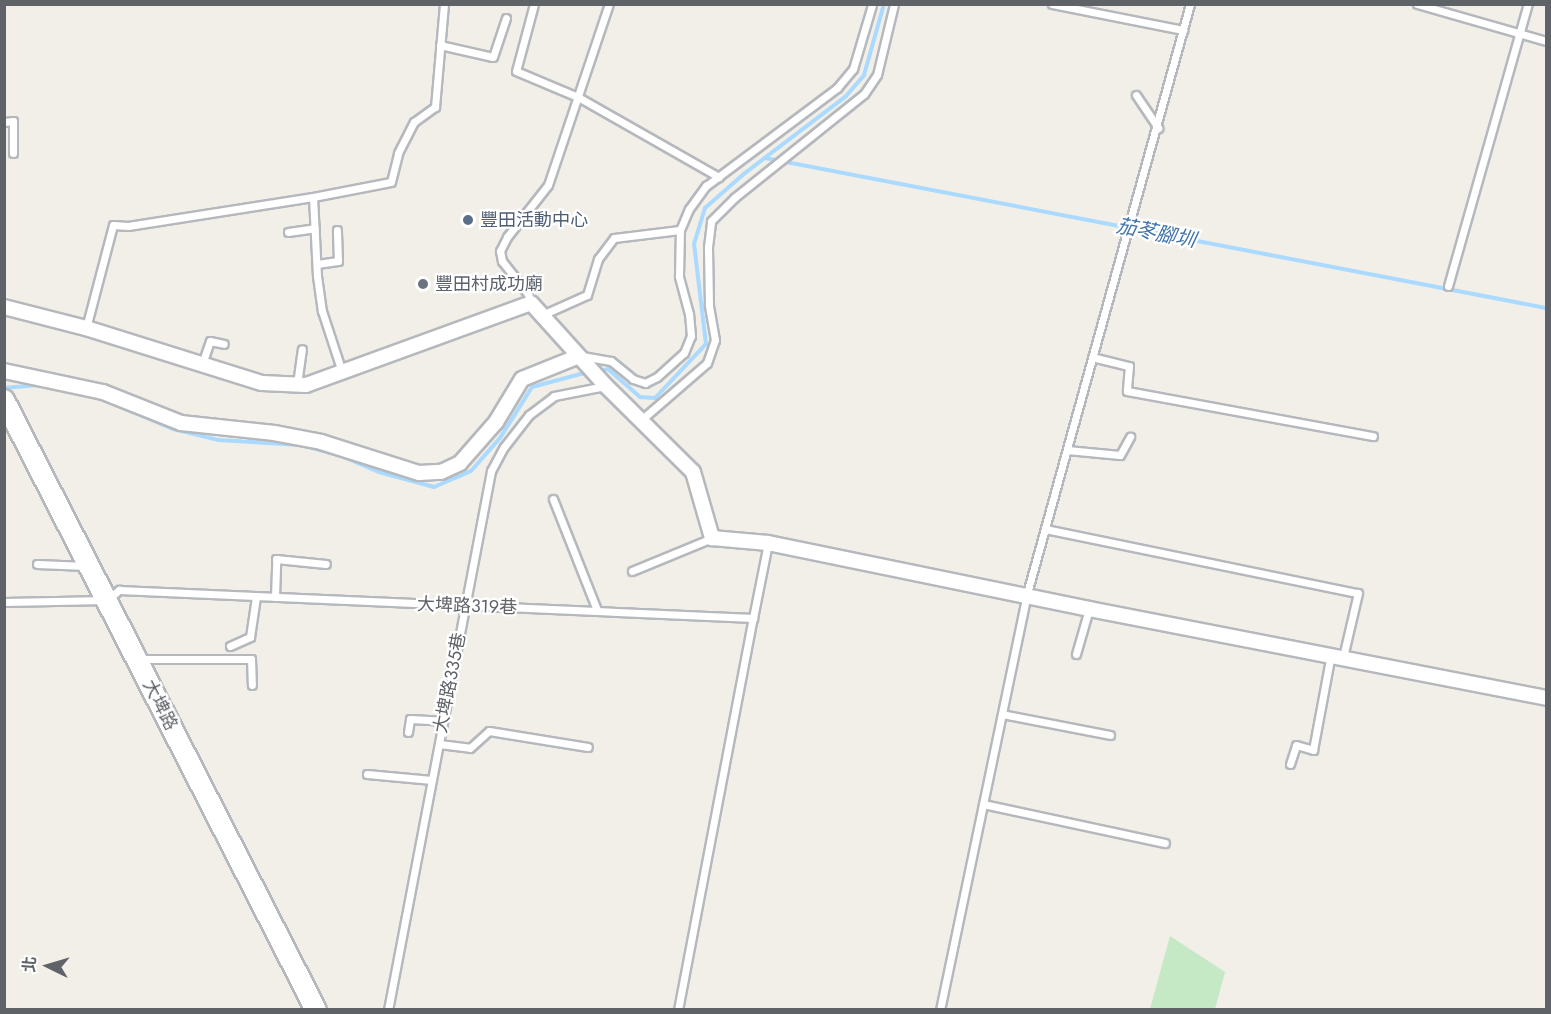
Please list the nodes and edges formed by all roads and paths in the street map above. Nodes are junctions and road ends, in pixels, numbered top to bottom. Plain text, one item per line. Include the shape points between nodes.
1 (444, 4) edge
2 (534, 4) edge
3 (609, 4) edge
4 (894, 4) edge
5 (1052, 4) edge
6 (1190, 4) edge
7 (1417, 4) edge
8 (1528, 4) edge
9 (871, 5) edge
10 (506, 18) dead end
11 (1183, 30) junction
12 (1520, 34) junction
13 (1546, 42) edge
14 (440, 45) junction
15 (1136, 95) dead end
16 (578, 97) junction
17 (4, 122) edge
18 (1158, 128) junction
19 (13, 153) dead end
20 (719, 177) junction
21 (313, 197) junction
22 (315, 228) junction
23 (337, 230) dead end
24 (680, 230) junction
25 (288, 232) dead end
26 (316, 264) junction
27 (1448, 286) dead end
28 (531, 303) junction
29 (4, 307) edge
30 (542, 315) junction
31 (86, 328) junction
32 (224, 344) dead end
33 (302, 350) dead end
34 (579, 356) junction
35 (1092, 357) junction
36 (202, 364) junction
37 (4, 371) edge
38 (342, 372) junction
39 (297, 384) junction
40 (606, 386) junction
41 (6, 408) edge
42 (641, 420) junction
43 (1373, 436) dead end
44 (1130, 437) dead end
45 (1067, 450) junction
46 (553, 499) dead end
47 (1045, 529) junction
48 (712, 538) junction
49 (768, 543) junction
50 (37, 564) dead end
51 (326, 564) dead end
52 (89, 566) junction
53 (632, 571) dead end
54 (256, 597) junction
55 (275, 597) junction
56 (1026, 597) junction
57 (107, 600) junction
58 (4, 602) edge
59 (465, 606) junction
60 (1089, 609) junction
61 (597, 610) junction
62 (753, 618) junction
63 (230, 646) dead end
64 (1076, 654) dead end
65 (1337, 655) junction
66 (137, 658) junction
67 (252, 685) dead end
68 (1546, 698) edge
69 (1002, 714) junction
70 (443, 721) junction
71 (408, 732) dead end
72 (1110, 735) dead end
73 (439, 744) junction
74 (588, 747) dead end
75 (1290, 764) dead end
76 (367, 774) dead end
77 (432, 780) junction
78 (983, 804) junction
79 (1164, 843) dead end
80 (316, 1010) edge
81 (388, 1010) edge
82 (678, 1010) edge
83 (940, 1010) edge

1 - 14 lane
2 - 16 lane via 516,71
3 - 16 lane
4 - 42 lane via 877,75 864,94 734,198 711,221 709,305 715,340 706,363
5 - 11 lane
6 - 11 lane
7 - 12 lane
8 - 12 lane
9 - 20 lane via 853,69 837,88
10 - 14 lane via 493,57
11 - 18 lane
12 - 13 lane
12 - 27 lane
14 - 21 lane via 435,107 414,123 398,153 391,182
15 - 18 lane
16 - 20 lane
16 - 28 lane via 548,184 500,251 502,261
17 - 19 lane via 13,121
18 - 35 lane
20 - 24 lane via 706,186 689,209
21 - 22 lane
21 - 31 lane via 128,226 113,225
22 - 25 lane
22 - 26 lane
23 - 26 lane via 338,261
24 - 30 lane via 614,238 598,259 587,295
24 - 34 lane via 679,276 691,336 684,353 645,383 633,379 611,361
26 - 38 lane via 322,311
28 - 30 street
28 - 38 street
29 - 31 street
30 - 34 street
31 - 36 street
32 - 36 lane via 210,341
33 - 39 lane
34 - 37 street via 522,379 496,422 460,463 441,472 419,473 321,442 182,423 103,392
34 - 40 street
35 - 43 lane via 1129,366 1127,391
35 - 45 lane
36 - 39 street via 262,383
38 - 39 street via 306,385
40 - 42 street
40 - 59 lane, 大埤路335巷 via 554,396 529,416 504,447 491,471
41 - 52 main road, 大埤路
42 - 48 street via 693,472
44 - 45 lane via 1120,455
45 - 47 lane
46 - 61 lane
47 - 56 lane
47 - 65 lane via 1358,593
48 - 49 street
48 - 53 lane
49 - 56 street
49 - 62 lane
50 - 52 lane
51 - 55 lane via 276,559
52 - 57 main road, 大埤路
54 - 55 lane, 大埤路319巷
54 - 57 lane, 大埤路319巷 via 119,590
54 - 63 lane via 249,637
55 - 59 lane, 大埤路319巷
56 - 60 street
56 - 69 lane
57 - 58 lane, 大埤路319巷
57 - 66 main road, 大埤路
59 - 61 lane, 大埤路319巷
59 - 70 lane, 大埤路335巷
60 - 64 lane
60 - 65 street
61 - 62 lane, 大埤路319巷
62 - 82 lane
65 - 68 street
65 - 75 lane via 1313,750 1296,745
66 - 67 lane via 251,659
66 - 80 main road, 大埤路
69 - 72 lane
69 - 78 lane
70 - 71 lane via 410,719
70 - 73 lane, 大埤路335巷
73 - 74 lane via 470,748 489,731
73 - 77 lane, 大埤路335巷
76 - 77 lane
77 - 81 lane, 大埤路335巷
78 - 79 lane
78 - 83 lane

